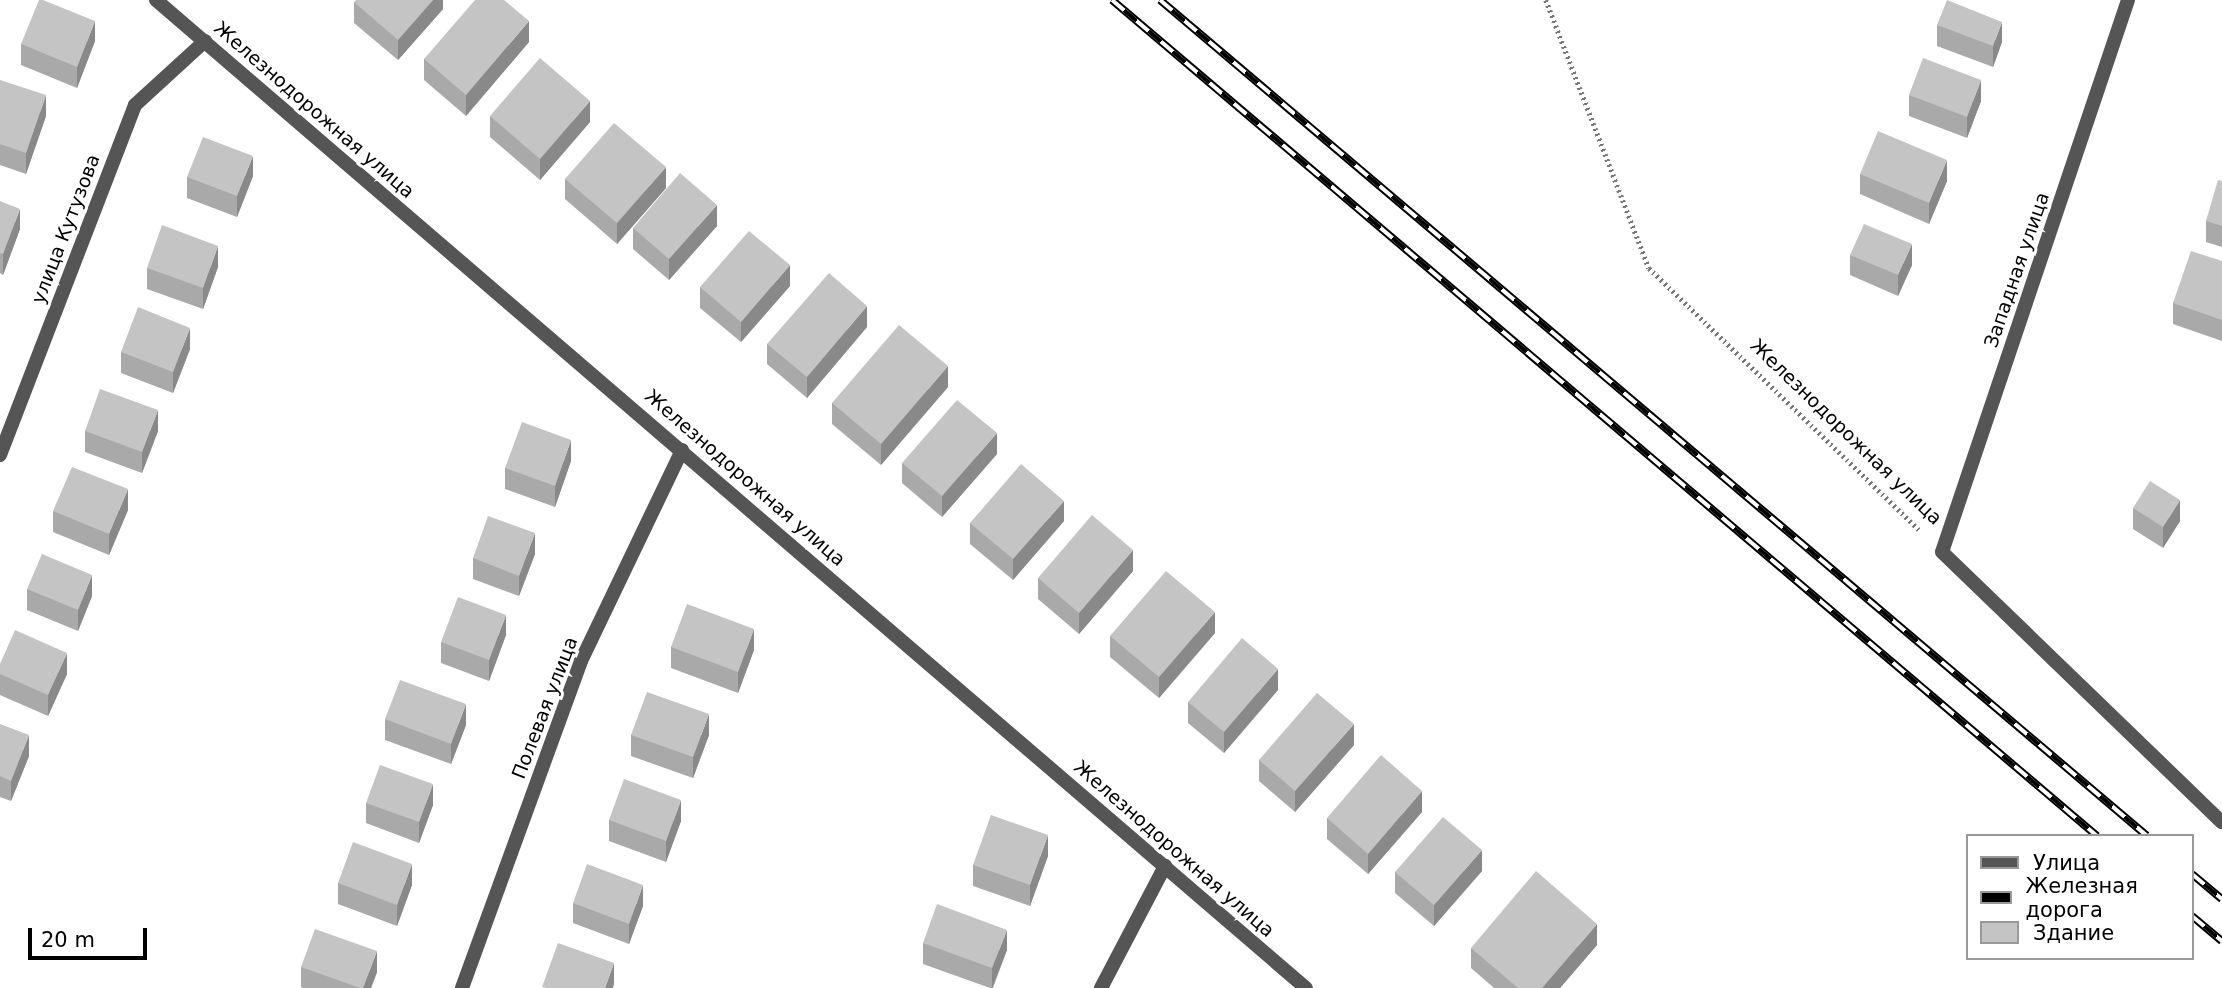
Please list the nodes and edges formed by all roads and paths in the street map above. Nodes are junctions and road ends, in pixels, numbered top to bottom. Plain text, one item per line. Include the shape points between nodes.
1 (156, 0) edge
2 (1546, 0) edge
3 (2128, 0) edge
4 (205, 41) junction
5 (682, 450) junction
6 (0, 455) edge
7 (1942, 552) junction
8 (2222, 822) edge
9 (1165, 866) junction
10 (462, 988) edge
11 (1101, 988) edge
12 (1306, 988) edge

1 - 4 street, Железнодорожная улица
2 - 7 path, Железнодорожная улица via 1649,268
3 - 7 street, Западная улица
4 - 5 street, Железнодорожная улица
4 - 6 street, улица Кутузова via 135,105
5 - 9 street, Железнодорожная улица
5 - 10 street, Полевая улица via 581,661
7 - 8 street, Железнодорожная улица
9 - 11 street
9 - 12 street, Железнодорожная улица

